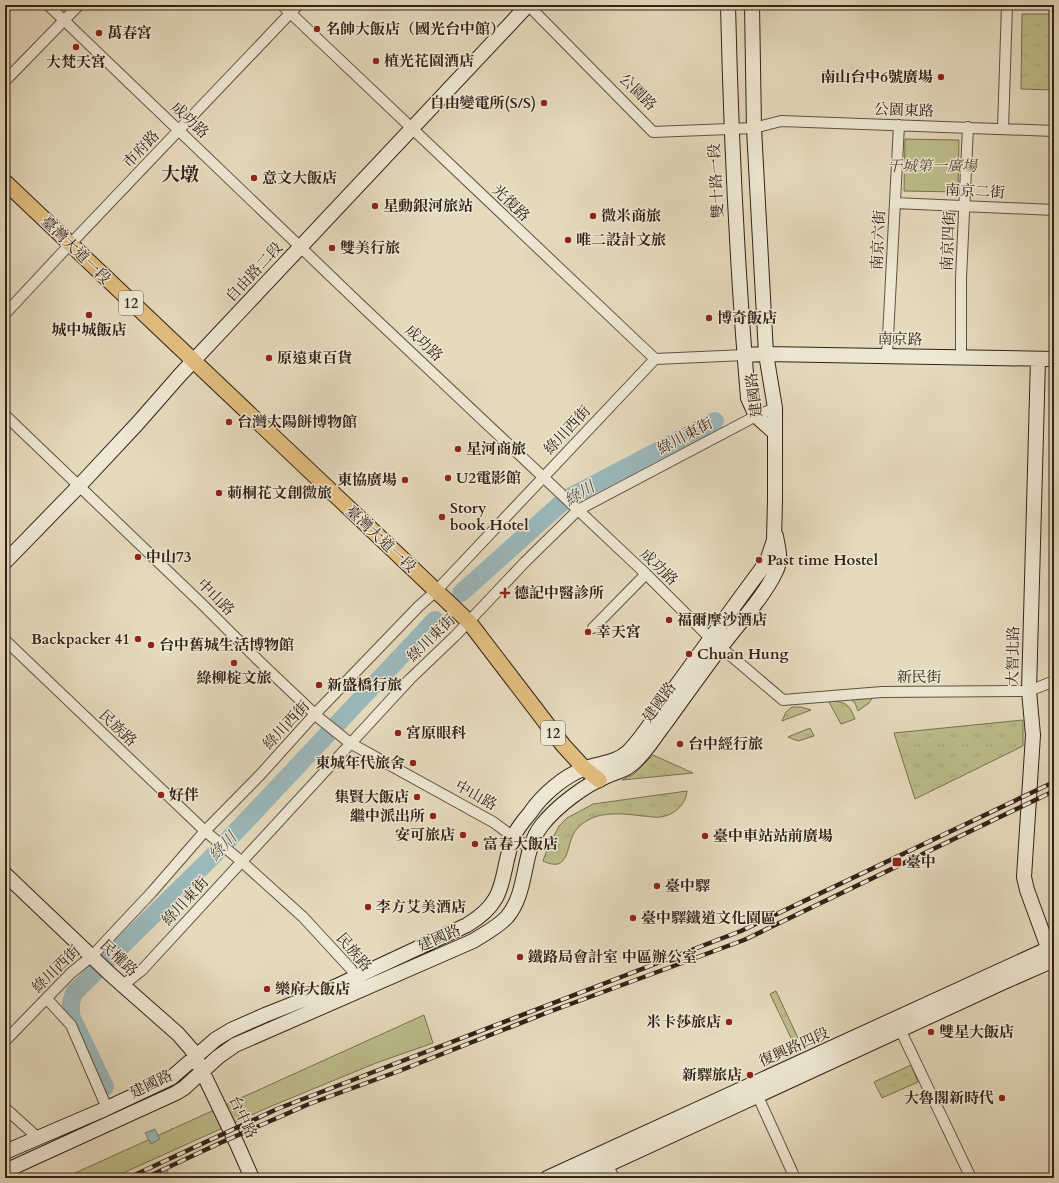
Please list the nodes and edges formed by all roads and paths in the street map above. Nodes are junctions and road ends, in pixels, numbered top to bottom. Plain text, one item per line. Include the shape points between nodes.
1 (48, 5) edge
2 (79, 5) edge
3 (282, 5) edge
4 (298, 5) edge
5 (528, 5) edge
6 (728, 5) edge
7 (752, 5) edge
8 (1008, 5) edge
9 (290, 13) junction
10 (65, 20) junction
11 (5, 81) edge
12 (898, 125) junction
13 (968, 127) junction
14 (754, 128) junction
15 (412, 129) junction
16 (731, 129) junction
17 (1003, 129) junction
18 (179, 131) junction
19 (1054, 131) edge
20 (5, 182) edge
21 (895, 203) junction
22 (965, 205) junction
23 (1054, 210) edge
24 (70, 244) junction
25 (302, 247) junction
26 (5, 314) edge
27 (766, 354) junction
28 (745, 355) junction
29 (887, 356) junction
30 (960, 357) junction
31 (655, 359) junction
32 (1038, 359) junction
33 (1054, 359) edge
34 (193, 361) junction
35 (775, 408) junction
36 (5, 415) edge
37 (756, 416) junction
38 (774, 432) junction
39 (544, 477) junction
40 (79, 486) junction
41 (578, 510) junction
42 (5, 562) edge
43 (646, 574) junction
44 (438, 593) junction
45 (466, 619) junction
46 (593, 628) dead end
47 (5, 640) edge
48 (715, 643) junction
49 (1054, 681) edge
50 (1029, 691) junction
51 (783, 700) joint
52 (317, 716) junction
53 (350, 743) junction
54 (584, 768) junction
55 (599, 780) junction
56 (208, 833) junction
57 (514, 837) junction
58 (530, 849) junction
59 (241, 862) junction
60 (5, 874) edge
61 (1052, 956) edge
62 (101, 965) junction
63 (357, 976) junction
64 (123, 985) junction
65 (364, 989) junction
66 (47, 999) junction
67 (898, 1025) junction
68 (5, 1041) edge
69 (196, 1056) junction
70 (203, 1071) junction
71 (756, 1090) junction
72 (5, 1108) edge
73 (106, 1108) junction
74 (36, 1137) junction
75 (5, 1152) edge
76 (605, 1158) junction
77 (5, 1171) edge
78 (252, 1178) edge
79 (547, 1178) edge
80 (579, 1178) edge
81 (614, 1178) edge
82 (795, 1178) edge
83 (971, 1178) edge

1 - 10 street, 成功路
2 - 10 street
3 - 9 street, 光復路
4 - 9 street, 市府路
5 - 15 main road, 自由路二段
5 - 16 street, 公園路 via 653,132
6 - 16 main road, 雙十路一段
7 - 14 main road
8 - 17 street
9 - 15 street, 光復路
9 - 18 street, 市府路
10 - 11 street
10 - 18 street, 成功路
12 - 13 street, 公園東路
12 - 14 street, 公園東路 via 781,121
12 - 21 street, 南京六街
13 - 17 street, 公園東路
13 - 22 street, 南京四街
14 - 16 street, 公園路
14 - 27 main road
15 - 25 main road, 自由路二段
15 - 31 street, 光復路
16 - 28 main road, 雙十路一段
17 - 19 street, 公園東路
18 - 24 street, 市府路
18 - 25 street, 成功路
20 - 24 main road, 臺灣大道一段 / 12
21 - 22 street, 南京二街
21 - 29 street, 南京六街
22 - 23 street, 南京二街
22 - 30 street, 南京四街
24 - 26 street, 市府路
24 - 34 main road, 臺灣大道一段 / 12
25 - 34 main road, 自由路二段
25 - 39 street, 成功路
27 - 28 main road, 南京路
27 - 29 main road, 南京路
27 - 35 main road, 建國路
28 - 31 street
28 - 37 main road, 建國路 via 748,398
29 - 30 main road, 南京路
30 - 32 main road, 南京路
31 - 39 street, 綠川西街
32 - 33 main road, 南京路
32 - 50 main road, 大智北路
34 - 40 main road, 自由路二段
34 - 44 main road, 臺灣大道一段 / 12
35 - 37 street, 綠川東街
35 - 38 main road, 建國路
36 - 40 street, 中山路
37 - 38 main road, 建國路
37 - 41 street, 綠川東街
38 - 48 main road, 建國路 via 773,561
39 - 41 street, 成功路
39 - 44 street, 綠川西街
40 - 42 main road, 自由路二段
40 - 52 street, 中山路
41 - 43 street, 成功路
41 - 45 street, 綠川東街
43 - 46 street
43 - 48 street, 成功路
44 - 45 main road, 臺灣大道一段 / 12
44 - 52 street, 綠川西街 via 419,606
45 - 53 street, 綠川東街
45 - 54 main road, 臺灣大道一段 / 12 via 563,745
47 - 56 street, 民族路
48 - 51 street, 成功路
48 - 54 main road, 建國路 via 628,751 617,760
48 - 55 main road, 建國路 via 644,753 626,769
49 - 50 street, 新民街
50 - 51 street, 新民街 via 882,692
50 - 61 main road, 大智北路 via 1033,735 1024,877
52 - 53 street, 中山路
52 - 56 street, 綠川西街
53 - 57 street, 中山路 via 493,822
53 - 59 street, 綠川東街
54 - 55 main road, 臺灣大道一段 / 12
54 - 57 main road, 建國路 via 554,786 529,814
55 - 58 main road, 建國路 via 551,814 537,832
56 - 59 street, 民族路
56 - 62 street, 綠川西街 via 152,892
57 - 58 street, 中山路
57 - 63 main road, 建國路 via 499,893 485,912 467,925
58 - 65 main road, 建國路 via 520,893 514,907 493,929 473,941
59 - 63 street, 民族路 via 303,917
59 - 64 street, 綠川東街 via 142,970
60 - 62 main road, 民權路
61 - 67 main road, 復興路四段
62 - 64 main road, 民權路
62 - 66 street, 綠川西街 via 71,973
63 - 65 street, 民族路
63 - 69 main road, 建國路 via 231,1030
64 - 69 main road, 民權路 via 178,1034
65 - 70 main road, 建國路 via 235,1045
66 - 68 street, 綠川西街
66 - 73 street via 71,1025
67 - 71 main road, 復興路四段
67 - 83 street
69 - 70 main road, 民權路
69 - 73 main road, 建國路 via 171,1078
70 - 77 main road, 建國路 via 176,1093
70 - 78 main road, 台中路
71 - 76 main road, 復興路四段
71 - 82 street
72 - 74 street
73 - 74 main road, 建國路
74 - 75 main road, 建國路
76 - 79 main road, 復興路四段
76 - 80 main road, 復興路四段
76 - 81 street

